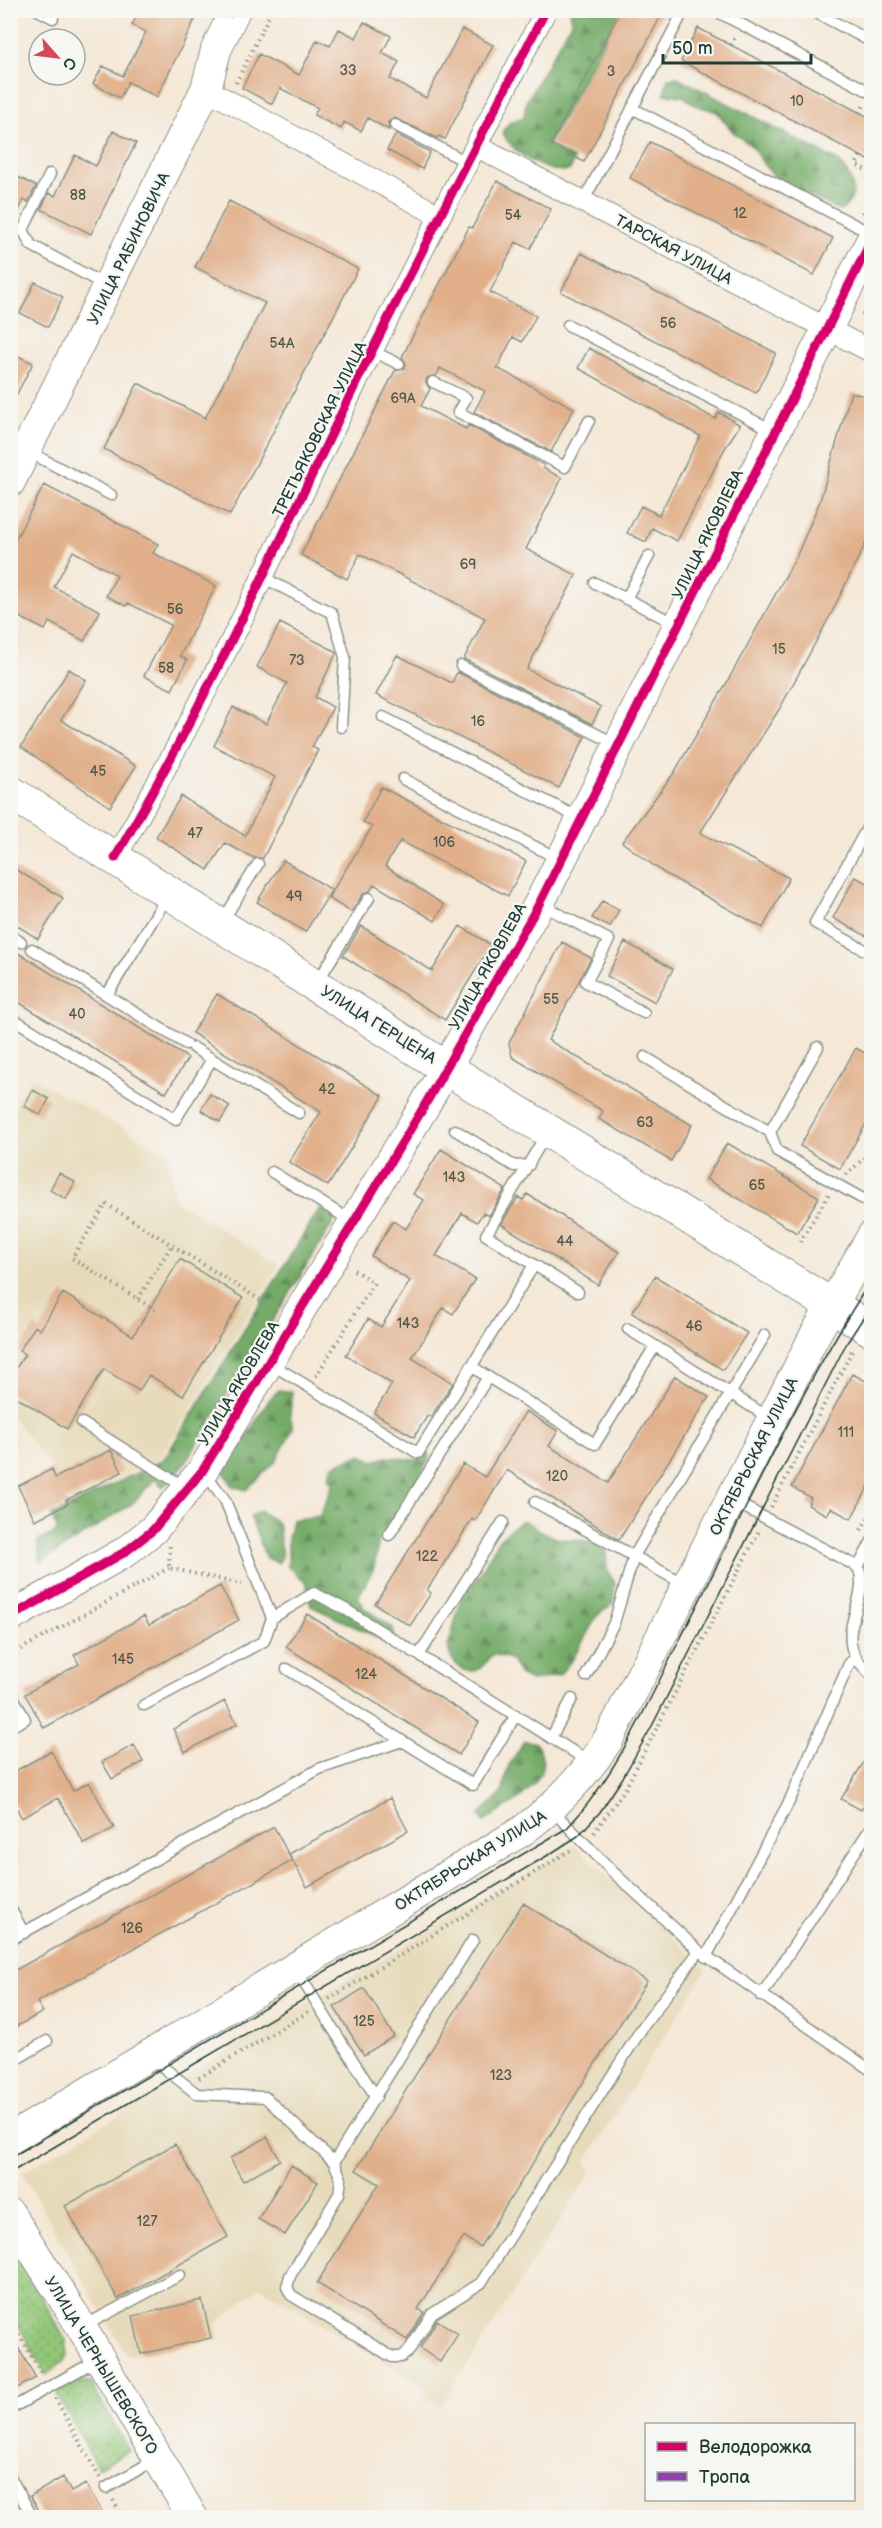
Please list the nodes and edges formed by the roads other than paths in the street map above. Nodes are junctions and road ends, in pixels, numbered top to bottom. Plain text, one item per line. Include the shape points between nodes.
1 (38, 10) edge
2 (546, 10) edge
3 (684, 10) edge
4 (714, 10) edge
5 (811, 10) edge
6 (231, 12) edge
7 (52, 18) dead end
8 (872, 42) edge
9 (219, 91) junction
10 (872, 93) edge
11 (632, 108) junction
12 (395, 125) dead end
13 (471, 154) junction
14 (50, 174) dead end
15 (583, 202) junction
16 (440, 216) junction
17 (872, 234) edge
18 (872, 239) edge
19 (110, 287) junction
20 (568, 325) dead end
21 (825, 328) junction
22 (372, 351) junction
23 (872, 352) edge
24 (399, 364) dead end
25 (433, 382) dead end
26 (589, 422) dead end
27 (774, 431) junction
28 (27, 451) junction
29 (10, 482) edge
30 (111, 495) dead end
31 (649, 556) dead end
32 (264, 578) junction
33 (595, 583) dead end
34 (626, 599) junction
35 (678, 626) junction
36 (461, 666) dead end
37 (383, 717) dead end
38 (341, 727) dead end
39 (619, 746) junction
40 (402, 779) dead end
41 (10, 792) edge
42 (582, 819) junction
43 (872, 819) edge
44 (115, 858) junction
45 (562, 860) junction
46 (258, 864) dead end
47 (170, 892) junction
48 (369, 898) dead end
49 (539, 904) junction
50 (221, 924) junction
51 (10, 936) edge
52 (21, 942) dead end
53 (32, 949) dead end
54 (872, 954) edge
55 (316, 984) junction
56 (107, 995) junction
57 (644, 1013) dead end
58 (10, 1017) edge
59 (818, 1047) dead end
60 (645, 1058) dead end
61 (212, 1059) junction
62 (446, 1068) junction
63 (299, 1113) dead end
64 (455, 1130) dead end
65 (549, 1130) junction
66 (770, 1132) junction
67 (529, 1165) junction
68 (272, 1172) dead end
69 (872, 1204) edge
70 (353, 1222) junction
71 (872, 1236) edge
72 (534, 1265) junction
73 (578, 1292) dead end
74 (831, 1306) junction
75 (628, 1329) dead end
76 (872, 1330) edge
77 (765, 1335) dead end
78 (655, 1347) junction
79 (268, 1362) junction
80 (471, 1366) junction
81 (488, 1377) junction
82 (731, 1394) junction
83 (771, 1419) junction
84 (82, 1423) dead end
85 (196, 1480) junction
86 (731, 1499) junction
87 (535, 1502) dead end
88 (503, 1522) dead end
89 (389, 1535) dead end
90 (872, 1541) edge
91 (634, 1556) junction
92 (858, 1567) junction
93 (686, 1586) junction
94 (10, 1617) edge
95 (272, 1618) junction
96 (419, 1655) junction
97 (856, 1657) junction
98 (287, 1669) dead end
99 (586, 1676) dead end
100 (872, 1676) edge
101 (10, 1692) edge
102 (572, 1699) dead end
103 (144, 1705) dead end
104 (516, 1715) junction
105 (10, 1727) edge
106 (551, 1738) junction
107 (402, 1741) junction
108 (593, 1764) junction
109 (551, 1809) junction
110 (872, 1826) edge
111 (10, 1908) edge
112 (24, 1933) junction
113 (10, 1940) edge
114 (473, 1940) dead end
115 (703, 1954) junction
116 (295, 1968) junction
117 (761, 1996) junction
118 (47, 2041) dead end
119 (157, 2051) junction
120 (10, 2063) edge
121 (872, 2070) edge
122 (376, 2097) junction
123 (10, 2139) edge
124 (334, 2162) junction
125 (10, 2214) edge
126 (180, 2275) dead end
127 (82, 2328) junction
128 (99, 2358) junction
129 (10, 2409) edge
130 (158, 2458) junction
131 (10, 2477) edge
132 (106, 2488) road end
133 (33, 2517) edge
134 (192, 2517) edge

1 - 7 lane
2 - 13 street, ТРЕТЬЯКОВСКАЯ УЛИЦА
3 - 11 lane
4 - 10 lane
5 - 8 lane
6 - 9 street, УЛИЦА РАБИНОВИЧА via 216,50
9 - 16 street
9 - 19 street, УЛИЦА РАБИНОВИЧА
11 - 15 lane
11 - 17 lane
12 - 13 lane
13 - 15 street, ТАРСКАЯ УЛИЦА
13 - 16 street, ТРЕТЬЯКОВСКАЯ УЛИЦА
14 - 19 lane via 23,230 31,245
15 - 21 street, ТАРСКАЯ УЛИЦА
16 - 22 street, ТРЕТЬЯКОВСКАЯ УЛИЦА
18 - 21 street, УЛИЦА ЯКОВЛЕВА
19 - 28 street, УЛИЦА РАБИНОВИЧА
20 - 27 lane
21 - 23 street, ТАРСКАЯ УЛИЦА
21 - 27 street, УЛИЦА ЯКОВЛЕВА
22 - 24 lane
22 - 32 street, ТРЕТЬЯКОВСКАЯ УЛИЦА
25 - 26 lane via 466,398 458,412 565,467
27 - 35 street, УЛИЦА ЯКОВЛЕВА
28 - 29 street, УЛИЦА РАБИНОВИЧА
28 - 30 lane
31 - 34 lane
32 - 38 lane via 332,614 345,657
32 - 44 street, ТРЕТЬЯКОВСКАЯ УЛИЦА via 166,771
33 - 34 lane
34 - 35 lane
35 - 39 street, УЛИЦА ЯКОВЛЕВА
36 - 39 lane
37 - 42 lane
39 - 42 street, УЛИЦА ЯКОВЛЕВА
40 - 45 lane
41 - 44 main road, УЛИЦА ГЕРЦЕНА
42 - 45 street, УЛИЦА ЯКОВЛЕВА
43 - 54 lane via 815,923
44 - 47 main road, УЛИЦА ГЕРЦЕНА
45 - 49 street, УЛИЦА ЯКОВЛЕВА
46 - 50 lane
47 - 50 main road, УЛИЦА ГЕРЦЕНА
47 - 56 lane
48 - 55 lane
49 - 57 lane via 609,940 586,982
49 - 62 street, УЛИЦА ЯКОВЛЕВА
50 - 55 main road, УЛИЦА ГЕРЦЕНА
51 - 52 lane
53 - 56 lane
55 - 62 main road, УЛИЦА ГЕРЦЕНА
56 - 61 lane
58 - 61 lane via 176,1119
59 - 66 lane
60 - 66 lane
61 - 63 lane
62 - 65 main road, УЛИЦА ГЕРЦЕНА
62 - 70 street, УЛИЦА ЯКОВЛЕВА
64 - 67 lane via 514,1166
65 - 67 lane
65 - 74 main road, УЛИЦА ГЕРЦЕНА
66 - 69 lane via 777,1151
67 - 72 lane via 486,1235
68 - 70 lane
70 - 79 street, УЛИЦА ЯКОВЛЕВА
71 - 74 street, ОКТЯБРЬСКАЯ УЛИЦА
72 - 73 lane
72 - 80 lane
74 - 76 main road, УЛИЦА ГЕРЦЕНА
74 - 83 street, ОКТЯБРЬСКАЯ УЛИЦА
75 - 78 lane
77 - 82 lane
78 - 81 lane via 595,1444
78 - 82 lane
79 - 80 lane via 418,1453
79 - 85 street, УЛИЦА ЯКОВЛЕВА
80 - 81 lane
81 - 89 lane
82 - 83 lane
82 - 91 lane
83 - 86 street, ОКТЯБРЬСКАЯ УЛИЦА
84 - 85 lane
85 - 94 street, УЛИЦА ЯКОВЛЕВА via 153,1530 126,1552
85 - 95 lane via 225,1500
86 - 92 lane
86 - 93 street, ОКТЯБРЬСКАЯ УЛИЦА
87 - 91 lane
88 - 96 lane
90 - 92 lane
91 - 93 lane
91 - 99 lane via 614,1623
92 - 97 lane via 862,1588 849,1633
93 - 108 street, ОКТЯБРЬСКАЯ УЛИЦА
95 - 96 lane via 314,1593
95 - 103 lane via 264,1641
96 - 104 lane
97 - 100 lane
97 - 115 lane via 849,1664 790,1800
98 - 107 lane
101 - 105 lane via 25,1719
102 - 106 lane
104 - 106 lane
104 - 107 lane via 473,1785
106 - 108 lane
107 - 112 lane via 319,1769
108 - 109 street, ОКТЯБРЬСКАЯ УЛИЦА
109 - 115 lane
109 - 116 street, ОКТЯБРЬСКАЯ УЛИЦА via 522,1831
110 - 117 lane
111 - 112 lane
112 - 113 lane
114 - 122 lane
115 - 117 lane
115 - 124 lane via 642,2028 481,2283 432,2314 401,2357 382,2351 291,2295 287,2287 339,2194 341,2179
116 - 119 street, ОКТЯБРЬСКАЯ УЛИЦА
116 - 122 lane
117 - 121 lane
118 - 120 lane
119 - 123 street, ОКТЯБРЬСКАЯ УЛИЦА
119 - 124 lane via 164,2068 197,2094 265,2097
122 - 124 lane
125 - 127 street, УЛИЦА ЧЕРНЫШЕВСКОГО
126 - 127 lane
127 - 128 street, УЛИЦА ЧЕРНЫШЕВСКОГО
128 - 129 lane
128 - 130 street, УЛИЦА ЧЕРНЫШЕВСКОГО
130 - 132 lane
130 - 134 street, УЛИЦА ЧЕРНЫШЕВСКОГО
131 - 133 lane

